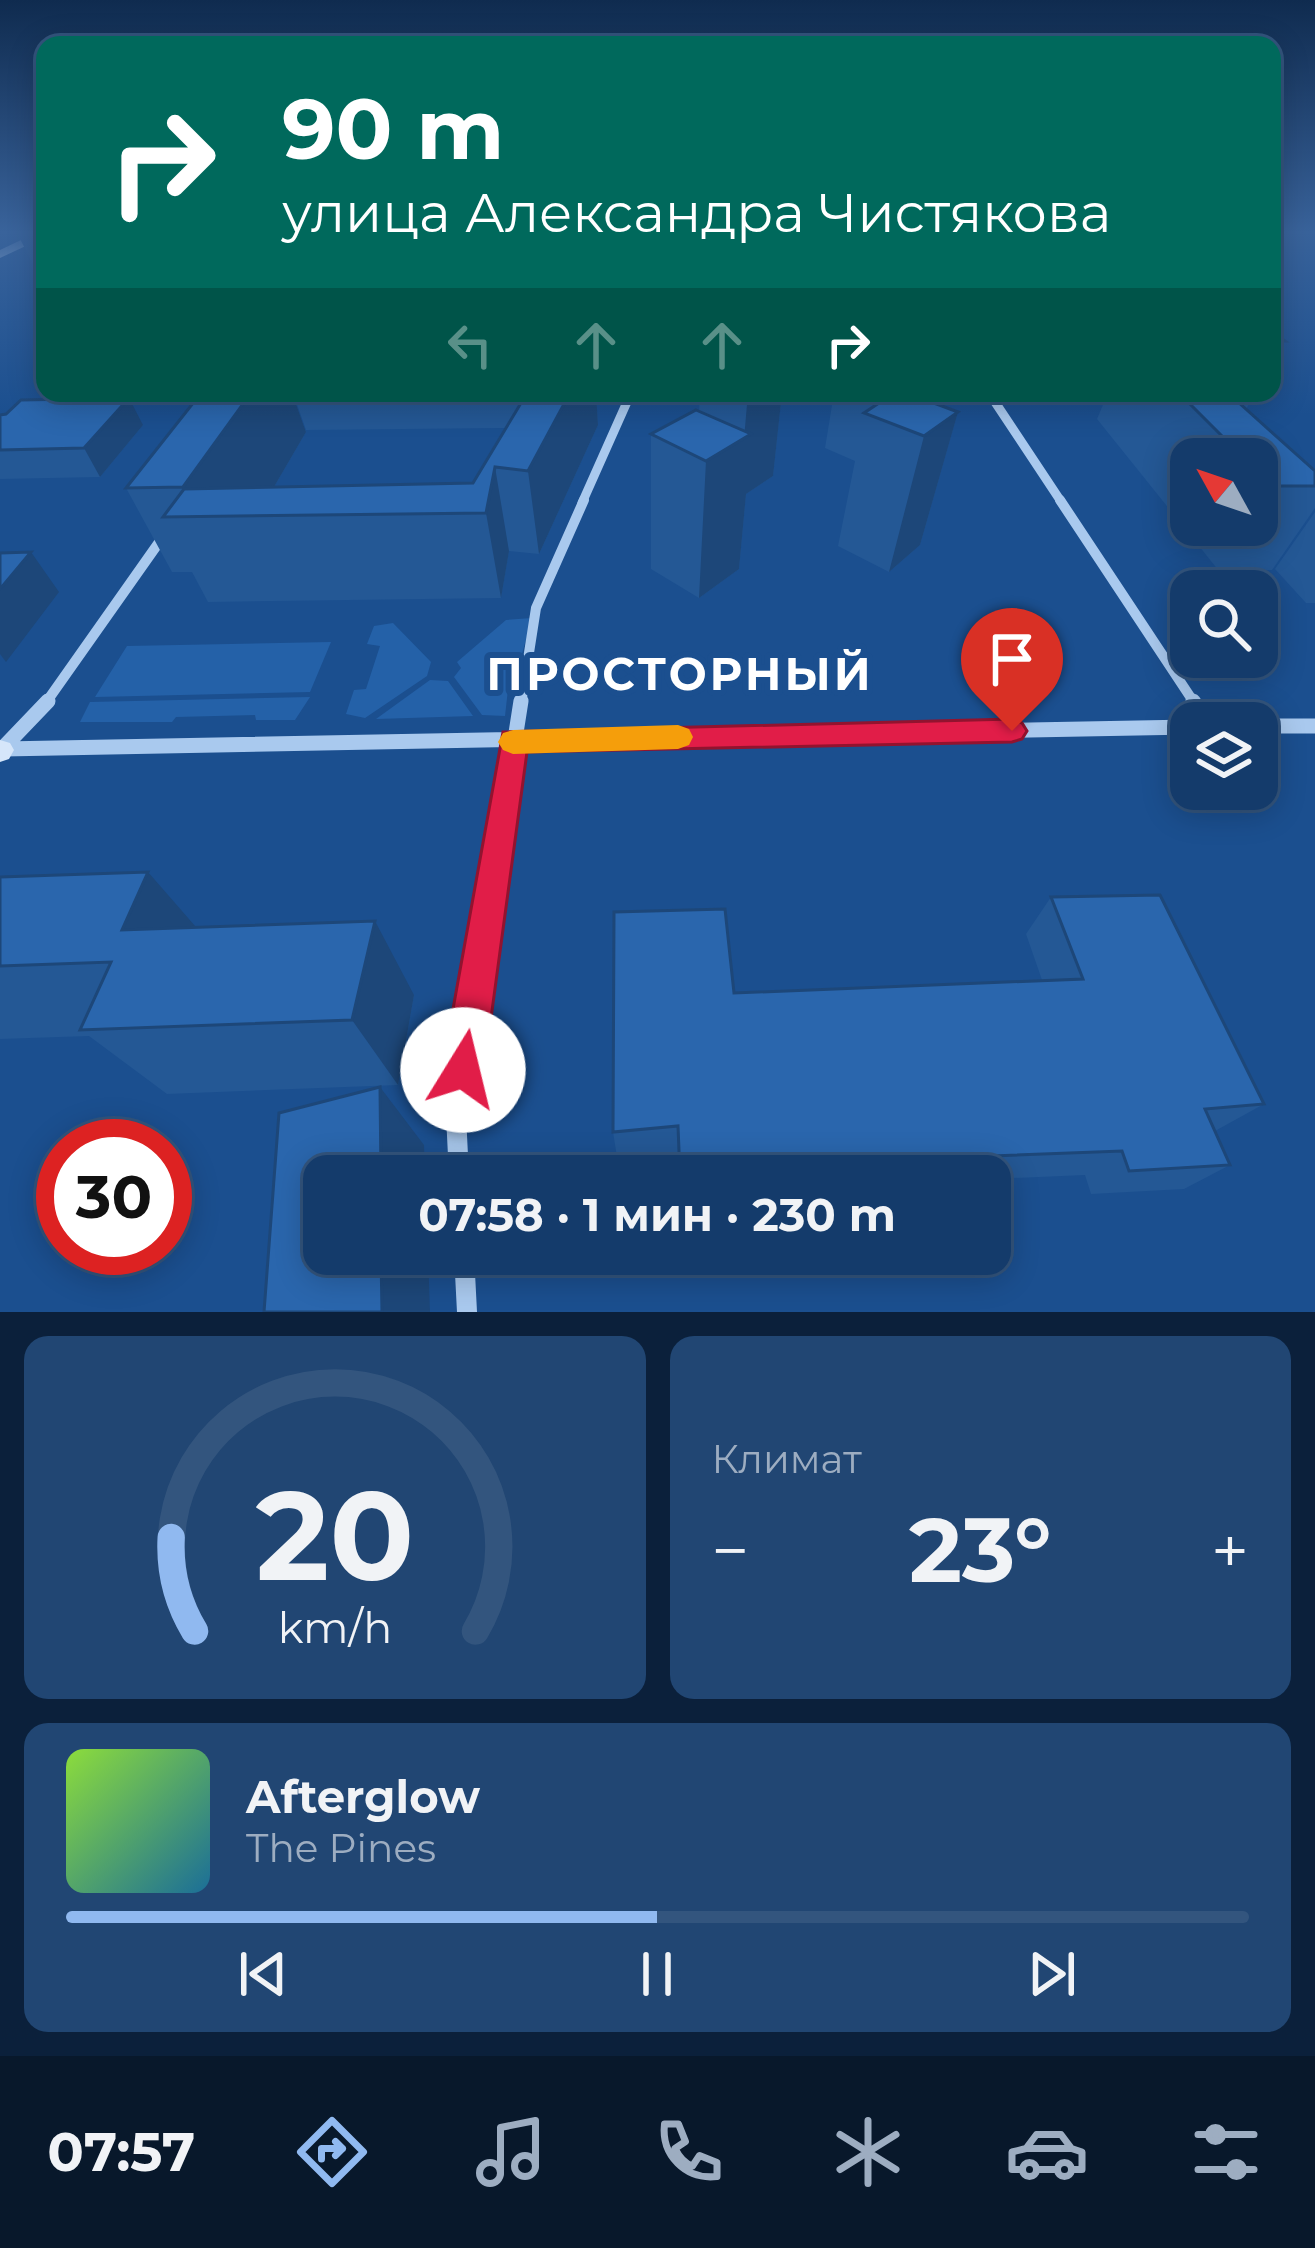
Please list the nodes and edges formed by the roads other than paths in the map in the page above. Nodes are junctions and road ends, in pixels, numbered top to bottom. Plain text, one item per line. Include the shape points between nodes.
1 (627, 402) edge
2 (995, 402) edge
3 (182, 510) edge
4 (1194, 702) edge
5 (1315, 725) edge
6 (1278, 726) edge
7 (1170, 727) edge
8 (514, 740) junction
9 (0, 750) edge
10 (458, 1155) edge
11 (465, 1275) edge
12 (467, 1312) edge

1 - 8 street via 536,608
2 - 4 street
3 - 9 street via 50,699
5 - 6 street
7 - 8 street
8 - 9 street
8 - 10 street via 456,1115
11 - 12 street

